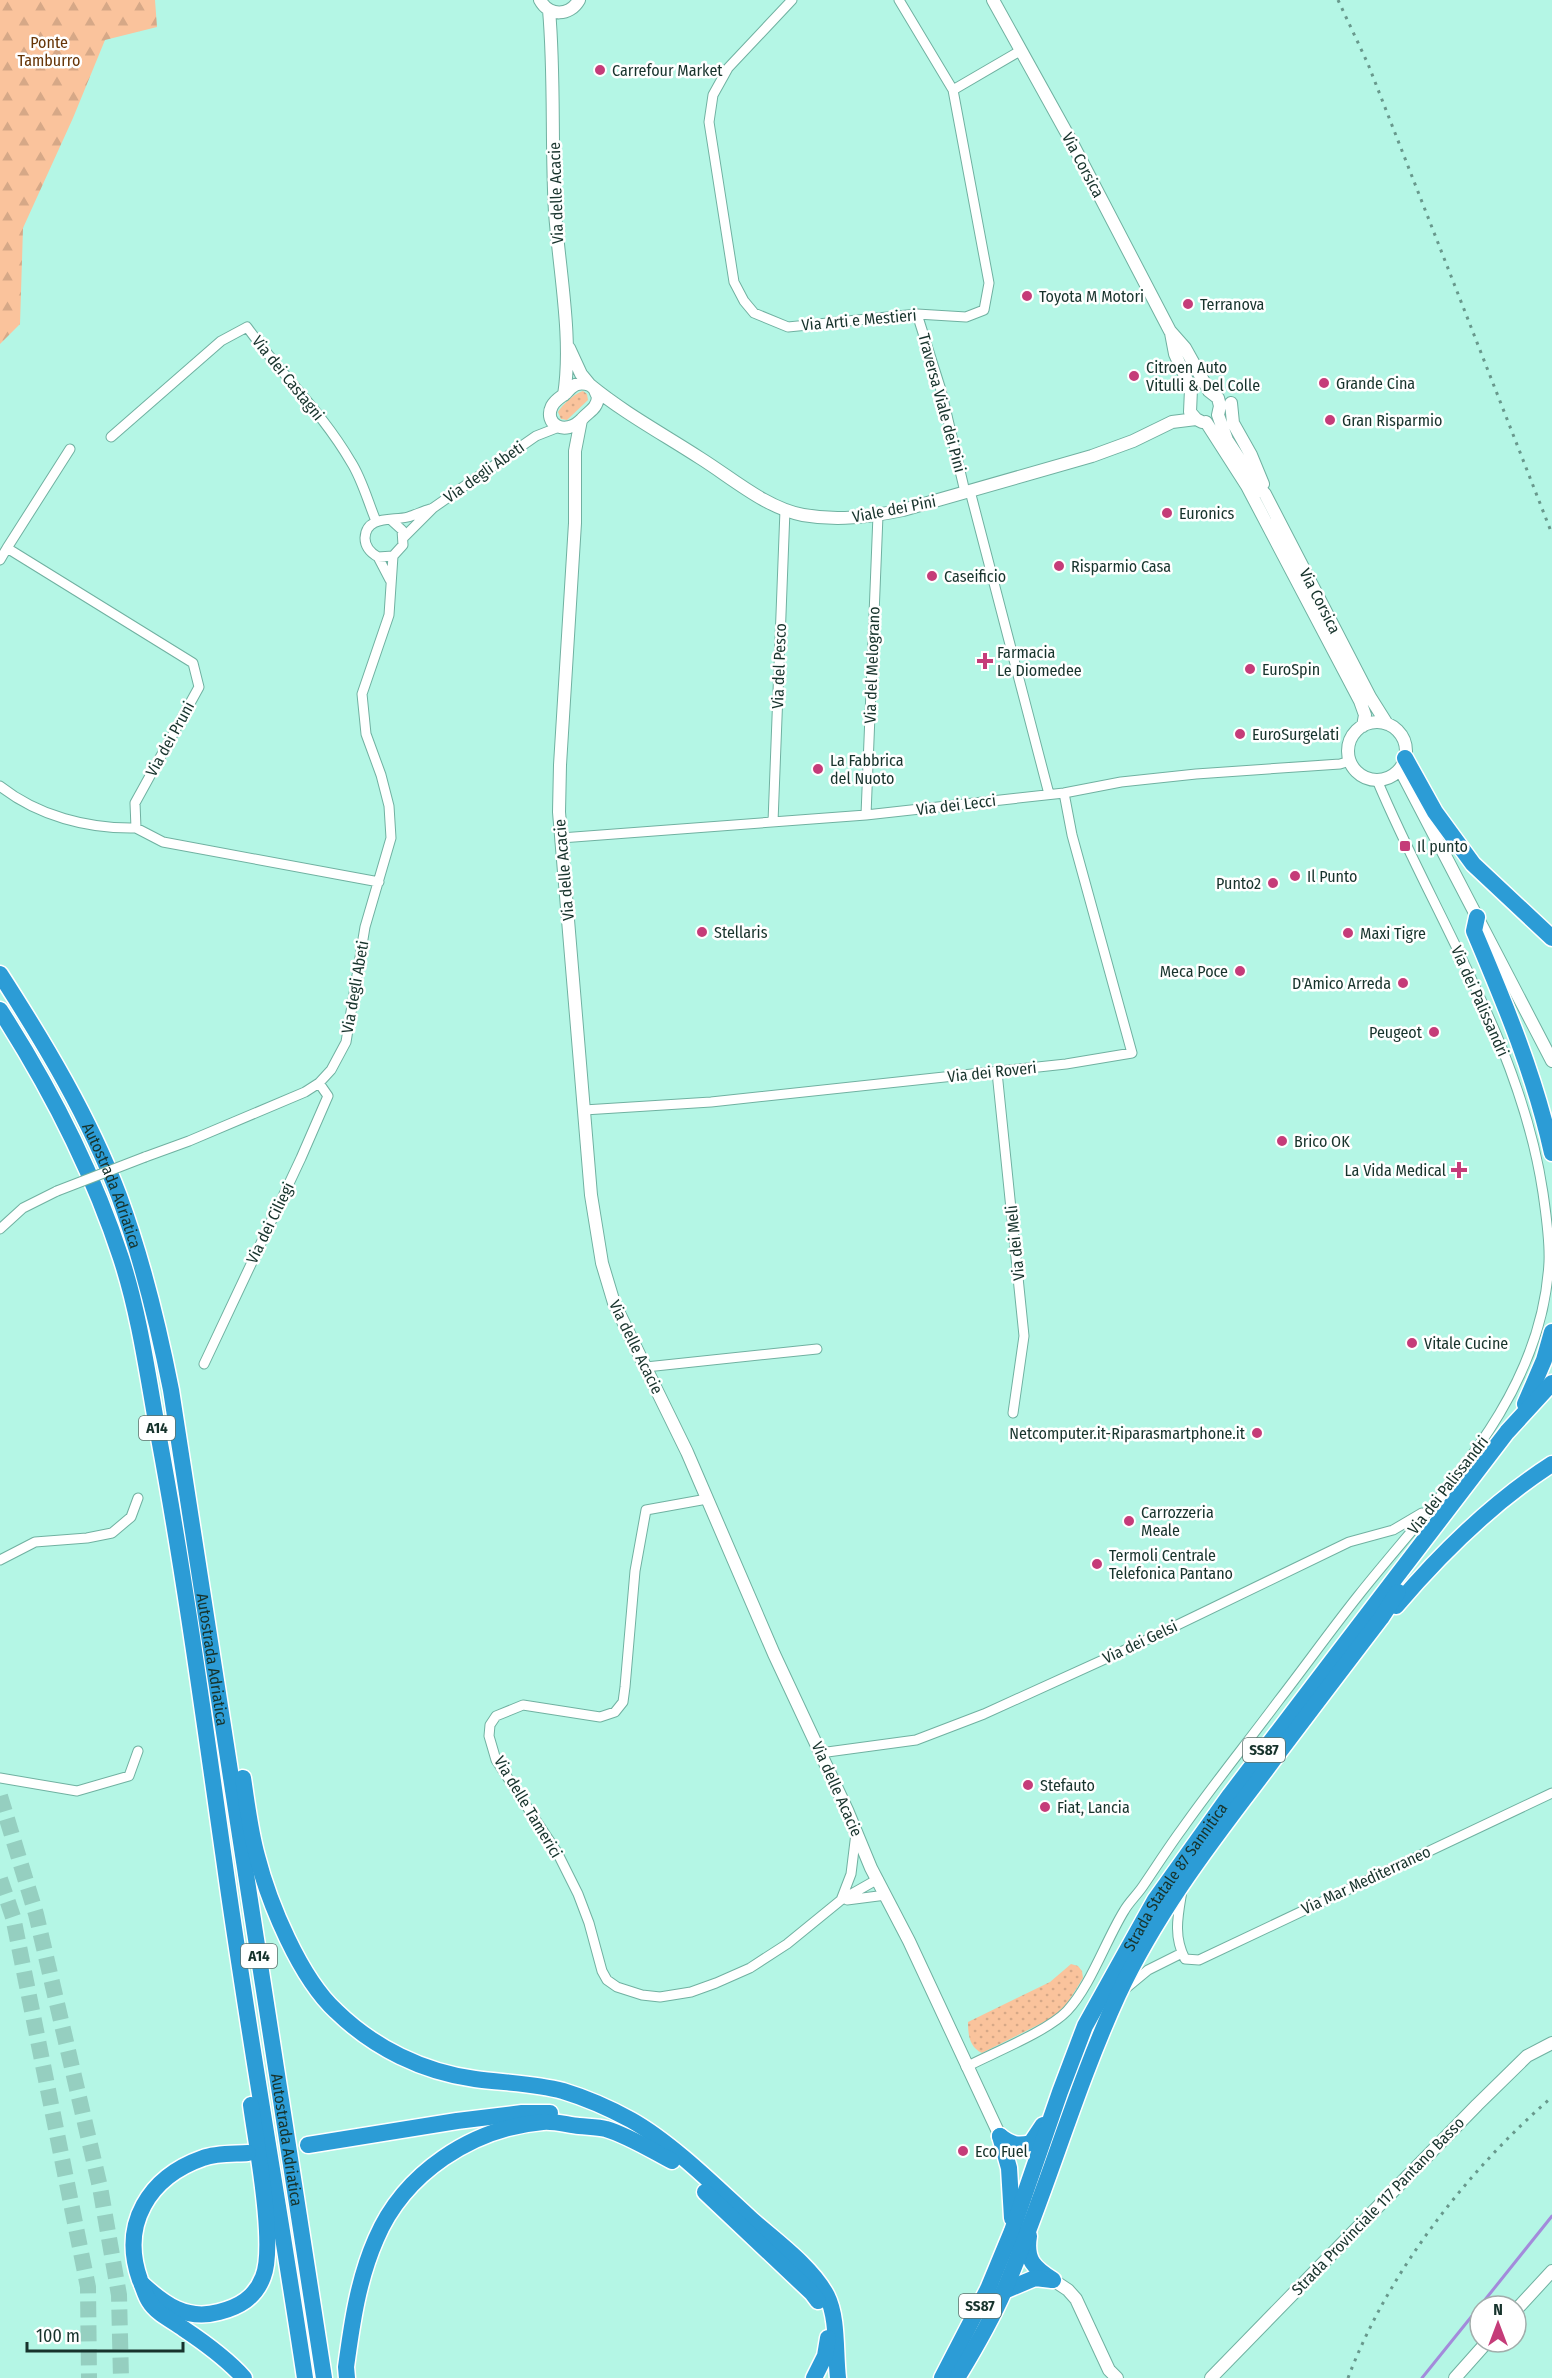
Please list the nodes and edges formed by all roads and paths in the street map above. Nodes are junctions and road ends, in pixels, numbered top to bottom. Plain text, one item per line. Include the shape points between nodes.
1 (540, 0) edge
2 (579, 0) edge
3 (792, 0) edge
4 (899, 0) edge
5 (993, 0) edge
6 (549, 10) junction
7 (567, 12) junction
8 (552, 45) junction
9 (1020, 51) junction
10 (953, 90) junction
11 (917, 314) junction
12 (1170, 331) junction
13 (566, 341) junction
14 (592, 387) junction
15 (1209, 392) junction
16 (564, 395) junction
17 (1192, 398) junction
18 (1231, 403) dead end
19 (592, 411) junction
20 (551, 415) junction
21 (631, 415) junction
22 (1218, 415) junction
23 (581, 420) junction
24 (1201, 421) junction
25 (1172, 422) junction
26 (562, 428) junction
27 (536, 436) junction
28 (111, 437) dead end
29 (70, 449) dead end
30 (575, 451) junction
31 (968, 492) junction
32 (1265, 494) junction
33 (433, 508) junction
34 (785, 510) junction
35 (878, 515) junction
36 (391, 520) junction
37 (376, 521) junction
38 (404, 537) junction
39 (7, 548) junction
40 (393, 556) junction
41 (378, 557) junction
42 (0, 560) edge
43 (390, 580) junction
44 (1387, 724) junction
45 (1363, 726) junction
46 (1350, 761) junction
47 (1402, 763) junction
48 (1377, 780) junction
49 (0, 786) edge
50 (1064, 793) junction
51 (1049, 794) junction
52 (866, 815) junction
53 (773, 822) junction
54 (136, 828) junction
55 (561, 837) junction
56 (380, 882) junction
57 (1477, 917) junction
58 (1552, 938) edge
59 (0, 974) edge
60 (0, 1010) edge
61 (1552, 1061) edge
62 (997, 1071) junction
63 (319, 1083) junction
64 (584, 1110) junction
65 (1552, 1153) edge
66 (0, 1228) edge
67 (1552, 1332) edge
68 (817, 1348) dead end
69 (204, 1364) dead end
70 (646, 1367) junction
71 (1552, 1383) edge
72 (1013, 1413) dead end
73 (1507, 1432) junction
74 (1552, 1464) edge
75 (1443, 1492) junction
76 (138, 1498) dead end
77 (706, 1499) junction
78 (194, 1533) junction
79 (0, 1560) edge
80 (1382, 1618) junction
81 (138, 1751) dead end
82 (820, 1753) junction
83 (0, 1778) edge
84 (1552, 1793) edge
85 (856, 1832) junction
86 (226, 1873) junction
87 (875, 1873) junction
88 (851, 1874) junction
89 (1183, 1882) junction
90 (886, 1895) junction
91 (842, 1900) junction
92 (1182, 1953) junction
93 (1118, 1995) junction
94 (1552, 2043) edge
95 (966, 2067) junction
96 (1060, 2092) junction
97 (601, 2121) junction
98 (1000, 2136) junction
99 (308, 2145) dead end
100 (664, 2145) junction
101 (248, 2153) dead end
102 (672, 2161) junction
103 (1032, 2219) junction
104 (1012, 2231) junction
105 (1552, 2271) edge
106 (1053, 2280) junction
107 (142, 2284) junction
108 (1004, 2291) junction
109 (1528, 2297) edge
110 (828, 2323) junction
111 (834, 2346) junction
112 (1476, 2354) edge
113 (244, 2378) edge
114 (305, 2378) edge
115 (324, 2378) edge
116 (347, 2378) edge
117 (814, 2378) edge
118 (838, 2378) edge
119 (942, 2378) edge
120 (957, 2378) edge
121 (1117, 2378) edge
122 (1211, 2378) edge
123 (1455, 2378) edge

1 - 6 street
2 - 7 street, Via delle Acacie
3 - 11 street, Via Arti e Mestieri via 728,68 713,95 710,122 734,282 754,313 788,327
4 - 10 street, Via Arti e Mestieri
5 - 9 street, Via Corsica
6 - 7 street
6 - 8 street, Via delle Acacie
7 - 8 street, Via delle Acacie via 557,26
8 - 13 street, Via delle Acacie via 555,209
9 - 10 street
9 - 12 street, Via Corsica
10 - 11 street, Via Arti e Mestieri via 989,283 984,310 966,317
11 - 31 street, Traversa Viale dei Pini
12 - 15 street, Via Corsica via 1185,348
12 - 17 street, Via Corsica
13 - 14 street, Via delle Acacie via 581,374
13 - 16 street, Via delle Acacie
14 - 16 street via 575,384
14 - 19 street via 598,397
14 - 21 street, Viale dei Pini
15 - 17 street via 1198,392
15 - 22 street, Via Corsica via 1220,401
16 - 20 street via 552,405
17 - 24 street, Via Corsica via 1190,409
17 - 25 street, Viale dei Pini
18 - 32 street via 1233,423 1251,455
19 - 21 street, Viale dei Pini via 613,410
19 - 23 street
20 - 26 street
20 - 27 street, Via degli Abeti
21 - 34 street, Viale dei Pini
22 - 24 street via 1214,420
22 - 32 street, Via Corsica via 1233,451
23 - 26 street via 574,427
23 - 30 street, Via delle Acacie
24 - 25 street, Viale dei Pini
24 - 45 street, Via Corsica via 1247,486 1360,701 1365,715
25 - 31 street, Viale dei Pini via 1103,452
26 - 27 street, Via degli Abeti
26 - 30 street, Via delle Acacie
27 - 33 street, Via degli Abeti
28 - 37 street, Via dei Castagni via 221,341 247,327 306,398 352,463
29 - 39 street
30 - 55 street, Via delle Acacie via 575,523 560,765
31 - 35 street, Viale dei Pini
31 - 51 street, Traversa Viale dei Pini
32 - 44 street, Via Corsica
33 - 36 street, Via degli Abeti
33 - 38 street, Via degli Abeti
34 - 35 street, Viale dei Pini via 837,519
34 - 53 street, Via del Pesco
35 - 52 street, Via del Melograno
36 - 37 street, Via degli Abeti
36 - 38 street via 400,526
37 - 41 street, Via degli Abeti via 365,540
38 - 40 street, Via degli Abeti via 402,548
39 - 42 street
39 - 54 street, Via dei Pruni via 193,663 199,687 135,803
40 - 41 street
40 - 43 street, Via degli Abeti
41 - 43 street, Via degli Abeti
43 - 56 street, Via degli Abeti via 389,615 362,694 363,722 392,822
44 - 45 street
44 - 47 street, Via Corsica via 1404,740
45 - 46 street via 1351,739
46 - 48 street via 1361,776
46 - 50 street, Via dei Lecci via 1121,782
47 - 48 street via 1391,777
47 - 57 street, Via Corsica
47 - 58 highway via 1473,864
48 - 75 street, Via dei Palissandri via 1401,839 1513,1073 1537,1154 1545,1208 1549,1257 1546,1296 1526,1364 1489,1433
49 - 54 street via 44,812 118,829
50 - 51 street, Via dei Lecci
50 - 62 street, Via dei Roveri via 1132,1053
51 - 52 street, Via dei Lecci
52 - 53 street, Via dei Lecci
53 - 55 street, Via dei Lecci
54 - 56 street via 163,842
55 - 64 street, Via delle Acacie
56 - 63 street, Via degli Abeti via 365,927 346,1042
57 - 61 street, Via Corsica
57 - 65 highway via 1474,931 1525,1056
59 - 78 highway, Autostrada Adriatica / A14 via 78,1107 118,1194 157,1316
60 - 86 highway, Autostrada Adriatica / A14 via 37,1067 71,1133 122,1259 167,1479
62 - 64 street, Via dei Roveri via 711,1102
62 - 72 street, Via dei Meli via 1024,1336
63 - 66 street, Via degli Abeti, bridge via 238,1120 57,1191 23,1208
63 - 69 street, Via dei Ciliegi via 328,1096
64 - 70 street, Via delle Acacie via 602,1263 614,1303
67 - 73 highway via 1529,1397
68 - 70 street
70 - 77 street, Via delle Acacie
71 - 73 highway
71 - 80 highway, SS87 via 1516,1438 1389,1603
73 - 96 highway, Strada Statale 87 Sannitica / SS87 via 1230,1795 1161,1892 1086,2026
74 - 80 highway via 1484,1515
75 - 82 street, Via dei Gelsi via 1420,1515 1393,1530 1349,1542 984,1714 916,1740
75 - 95 street, Via dei Palissandri via 1340,1619 1182,1829 1124,1911 1072,2005 1053,2023
76 - 79 street via 131,1517 112,1533 35,1542
77 - 82 street, Via delle Acacie
77 - 91 street, Via delle Tamerici via 646,1510 635,1571 623,1701 615,1712 600,1717 523,1705 496,1716 490,1725 496,1760 556,1852 589,1923 602,1971 617,1987 660,1997 716,1983 787,1944
78 - 100 highway via 219,1645 257,1857 304,1973 334,2010 394,2054 446,2074 530,2084 571,2094 632,2121
78 - 115 highway, Autostrada Adriatica / A14
80 - 89 highway, Strada Statale 87 Sannitica / SS87
81 - 83 street via 129,1776 77,1791
82 - 85 street, Via delle Acacie
84 - 92 street, Via Mar Mediterraneo via 1199,1960 1185,1959
85 - 87 street, Via delle Acacie
85 - 88 street
86 - 107 highway via 238,2004 263,2191 267,2249 264,2277 252,2297 211,2314 186,2313 164,2304
86 - 114 highway, Autostrada Adriatica / A14
87 - 88 street
87 - 90 street, Via delle Acacie
87 - 91 street, Via delle Tamerici
88 - 91 street
89 - 92 street via 1176,1924
89 - 93 highway, Strada Statale 87 Sannitica / SS87
90 - 91 street
90 - 95 street, Via delle Acacie
92 - 93 street via 1148,1970
93 - 103 highway, Strada Statale 87 Sannitica / SS87
94 - 122 street, Strada Provinciale 117 Pantano Basso via 1527,2056 1494,2088
95 - 98 street, Via delle Acacie
96 - 98 highway, SS87 via 1032,2143 1009,2144
96 - 104 highway, Strada Statale 87 Sannitica / SS87
97 - 99 highway via 522,2113
97 - 100 highway
97 - 102 highway via 620,2128
98 - 104 highway, SS87 via 1009,2168
100 - 111 highway via 798,2260 826,2294 833,2310
101 - 107 highway via 205,2157 159,2183 139,2213 134,2232 132,2251
102 - 110 highway via 812,2293
102 - 116 highway via 605,2129 545,2122 493,2132 463,2146 412,2183 376,2238 360,2282
103 - 106 highway, SS87 via 1027,2249 1035,2268
103 - 108 highway, Strada Statale 87 Sannitica / SS87
104 - 119 highway, Strada Statale 87 Sannitica / SS87 via 988,2289
105 - 109 street
106 - 108 highway, SS87 via 1035,2278
106 - 121 street via 1076,2299 1109,2370
107 - 113 highway via 149,2301 163,2316 203,2342
108 - 120 highway, Strada Statale 87 Sannitica / SS87
110 - 111 highway
110 - 117 highway via 828,2345
111 - 118 highway
112 - 123 street

